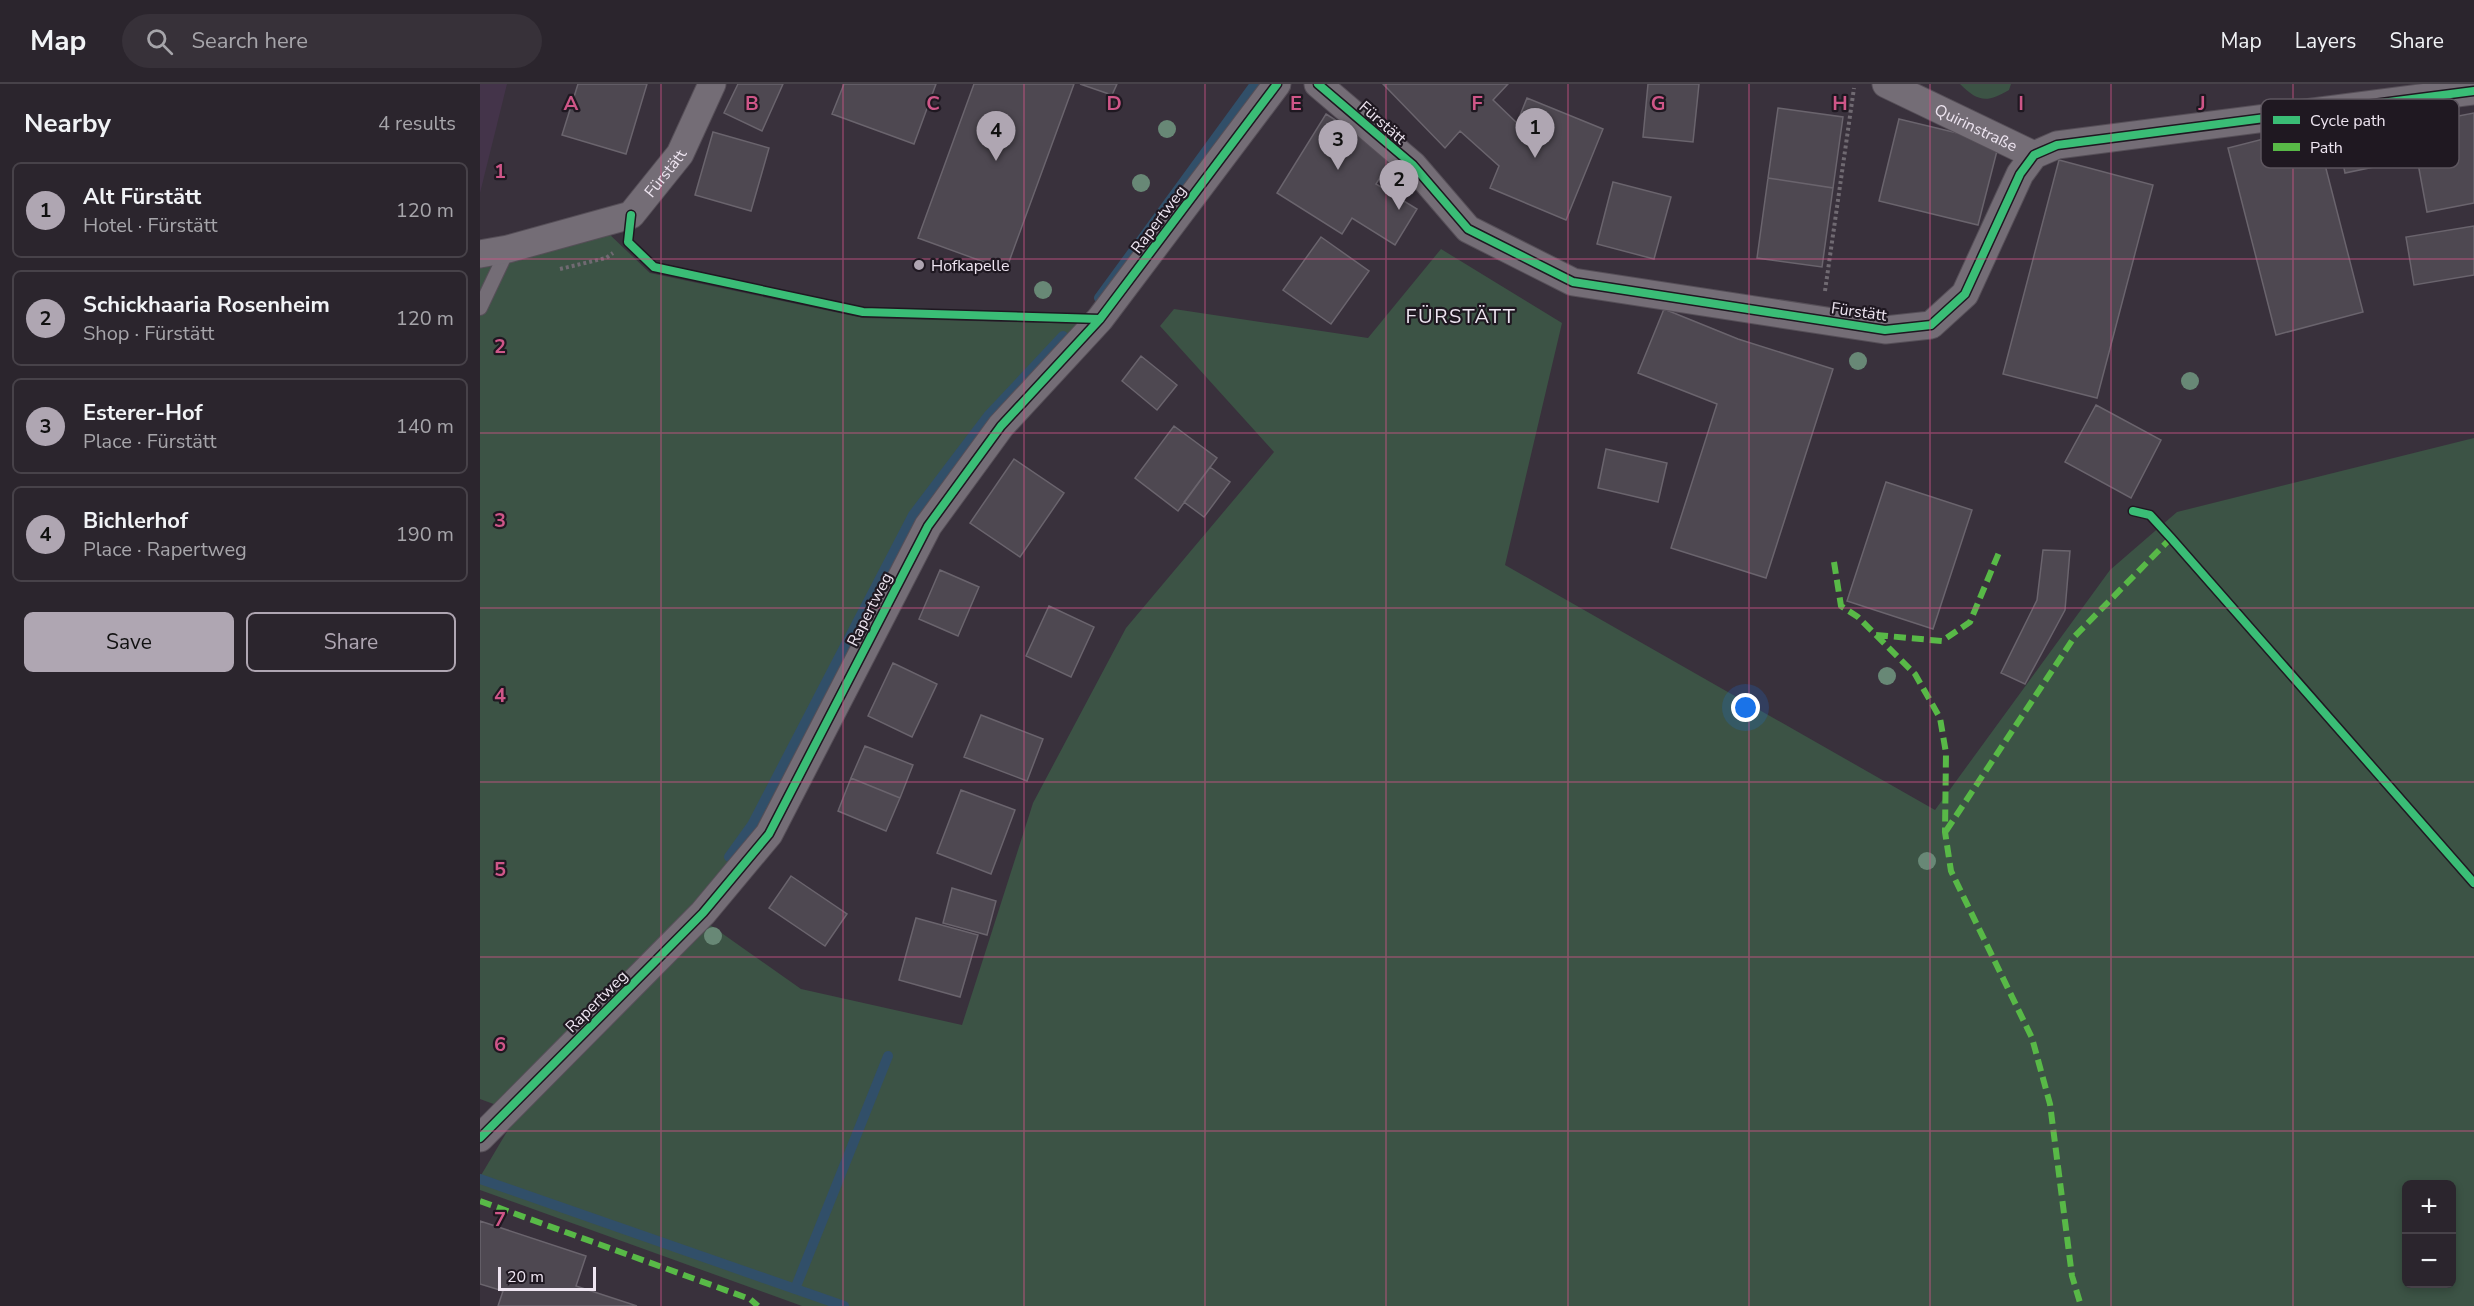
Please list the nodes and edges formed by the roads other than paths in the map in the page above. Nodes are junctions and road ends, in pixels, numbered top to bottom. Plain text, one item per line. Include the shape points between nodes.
1 (712, 84) edge
2 (1277, 84) edge
3 (1318, 84) edge
4 (1886, 84) edge
5 (2474, 92) edge
6 (2419, 99) edge
7 (2261, 119) edge
8 (2034, 155) junction
9 (508, 249) junction
10 (480, 254) edge
11 (480, 308) edge
12 (480, 1138) edge

1 - 9 street, Fürstätt via 680,154 631,215
2 - 12 street, Rapertweg via 1100,319 1001,426 928,526 769,834 703,913
3 - 8 street, Fürstätt via 1413,165 1468,229 1573,282 1885,330 1931,325 1965,294 2020,174
4 - 8 street, Quirinstraße
5 - 6 street
7 - 8 street via 2056,145
9 - 10 street, Fürstätt
9 - 11 lane

